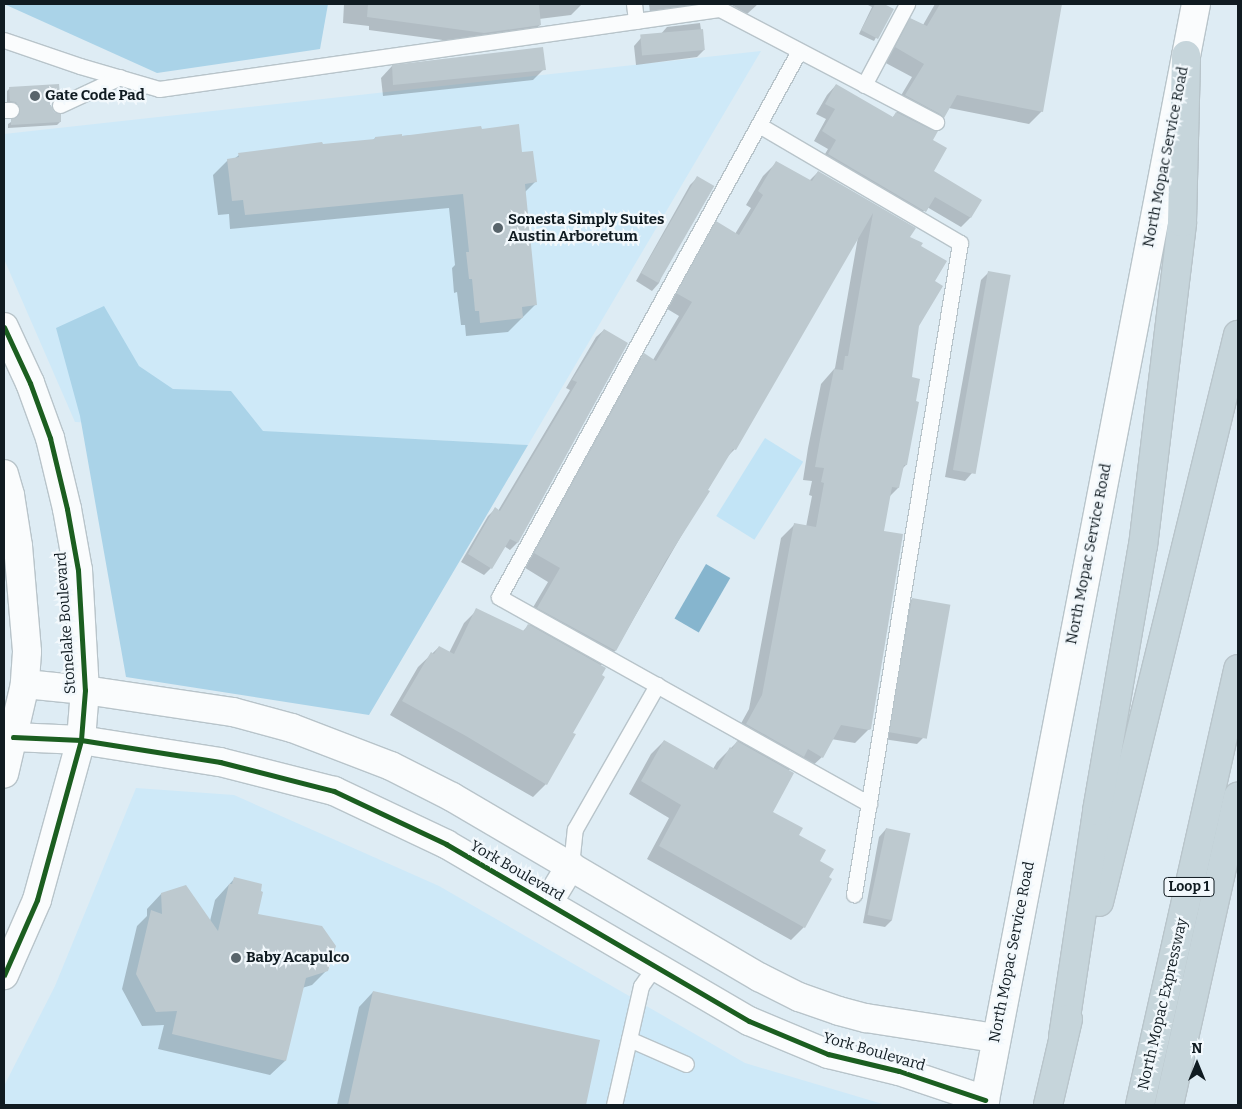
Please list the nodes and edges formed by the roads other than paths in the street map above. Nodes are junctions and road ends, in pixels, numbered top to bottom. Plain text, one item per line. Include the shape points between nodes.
1 (634, 4) edge
2 (907, 4) edge
3 (1196, 4) edge
4 (636, 21) junction
5 (4, 40) edge
6 (799, 51) junction
7 (1186, 55) junction
8 (120, 77) junction
9 (864, 85) junction
10 (60, 106) dead end
11 (936, 122) dead end
12 (759, 125) junction
13 (4, 327) edge
14 (1238, 335) edge
15 (4, 474) edge
16 (1238, 669) edge
17 (25, 684) junction
18 (657, 685) junction
19 (86, 690) junction
20 (13, 737) junction
21 (81, 740) junction
22 (4, 774) edge
23 (1238, 797) edge
24 (869, 804) junction
25 (571, 865) junction
26 (854, 894) dead end
27 (548, 903) junction
28 (655, 966) junction
29 (4, 976) edge
30 (1063, 1037) junction
31 (995, 1038) junction
32 (629, 1039) junction
33 (686, 1064) dead end
34 (985, 1103) edge
35 (614, 1105) edge
36 (1048, 1105) edge
37 (1140, 1105) edge
38 (1169, 1105) edge

1 - 4 lane
2 - 9 lane
3 - 7 street, North Mopac Service Road
4 - 6 lane via 720,9
4 - 8 lane via 159,89
5 - 8 lane
6 - 9 lane
6 - 12 lane
7 - 30 highway via 1182,222 1143,546 1097,811
7 - 31 street, North Mopac Service Road
8 - 10 lane
9 - 11 lane
12 - 18 lane via 500,597
12 - 24 lane via 960,243
13 - 19 street, Stonelake Boulevard via 30,383 50,438 67,509 78,570
14 - 30 highway via 1120,819
15 - 17 street via 18,546 27,652
16 - 37 highway, North Mopac Expressway / Loop 1
17 - 19 street, York Boulevard
17 - 20 street
18 - 24 lane
18 - 25 lane via 575,830
19 - 21 street, Stonelake Boulevard
19 - 25 street, York Boulevard via 233,712 292,728 391,766
20 - 21 street, York Boulevard
20 - 22 street
21 - 27 street, York Boulevard via 220,762 334,792 446,844
21 - 29 street, Stonelake Boulevard via 37,900
23 - 38 highway
24 - 26 lane
25 - 27 street
25 - 31 street, York Boulevard via 759,977 799,997 866,1018
27 - 28 street, York Boulevard
28 - 32 lane via 641,986
28 - 34 street, York Boulevard via 749,1021 828,1054 899,1071
30 - 36 highway
31 - 34 street, North Mopac Service Road
32 - 33 lane
32 - 35 lane

